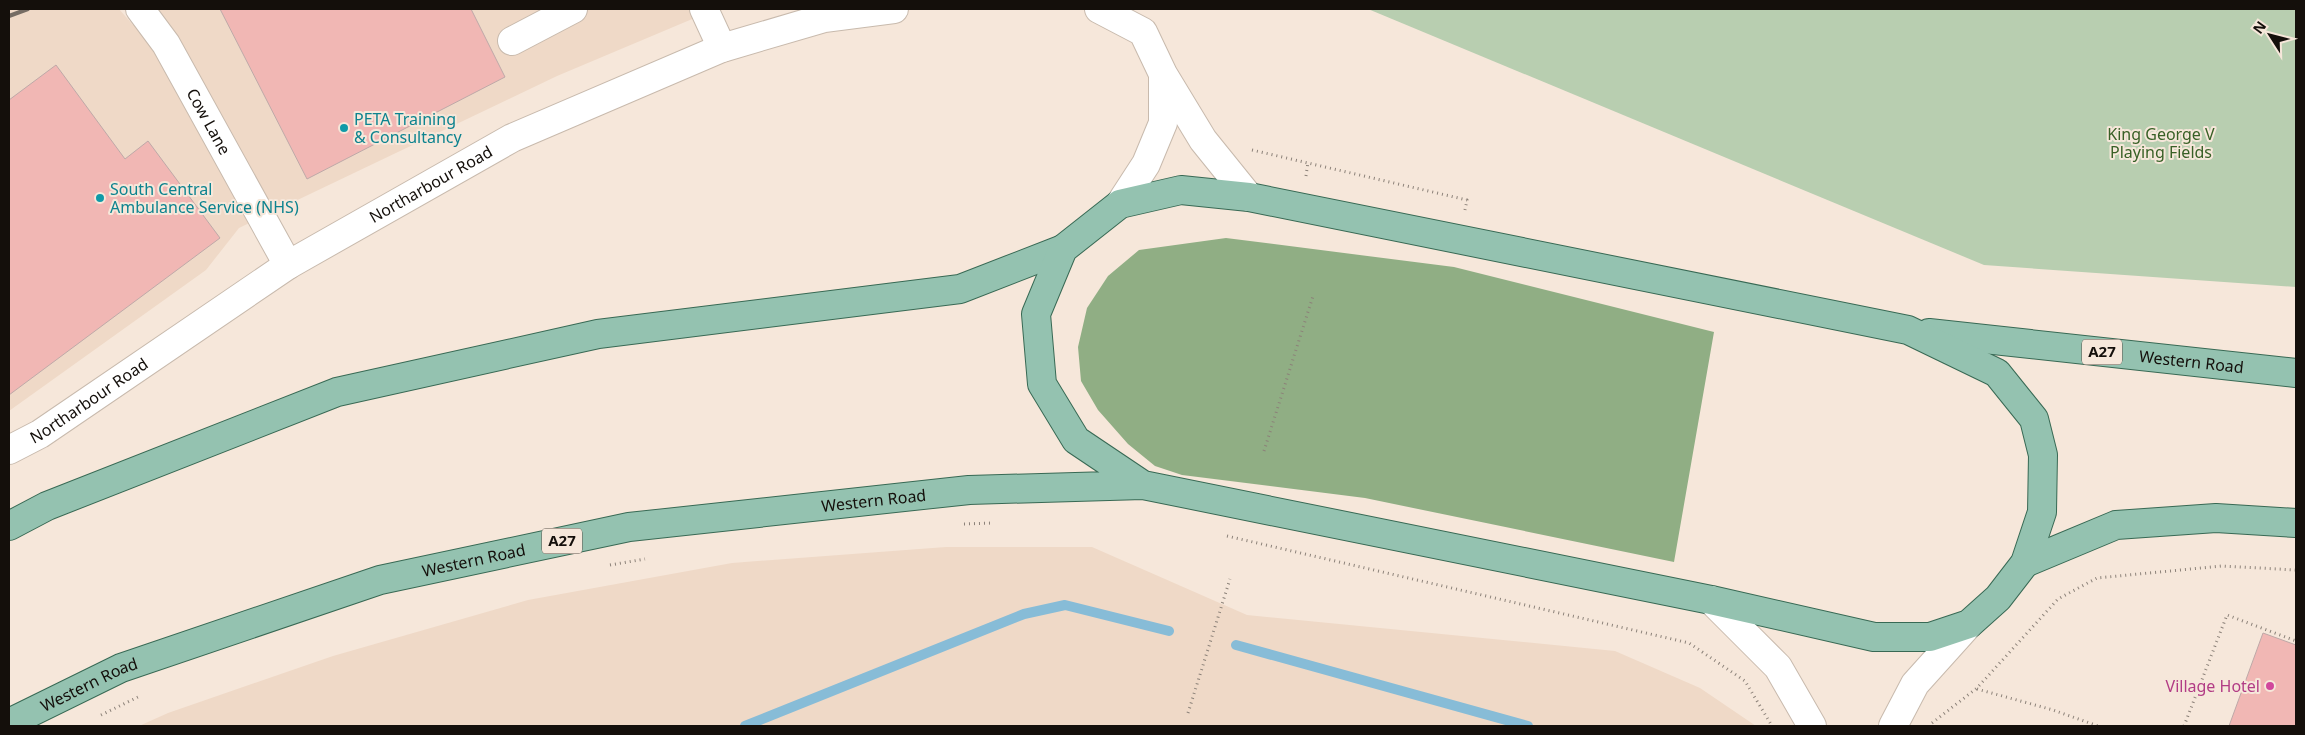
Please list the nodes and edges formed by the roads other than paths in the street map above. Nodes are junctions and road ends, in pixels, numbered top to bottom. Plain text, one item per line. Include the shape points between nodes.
1 (140, 9) edge
2 (573, 9) edge
3 (704, 9) edge
4 (894, 9) edge
5 (1099, 9) edge
6 (512, 41) dead end
7 (722, 48) junction
8 (1163, 74) junction
9 (1250, 197) junction
10 (1120, 204) junction
11 (1063, 249) junction
12 (288, 265) junction
13 (1908, 330) junction
14 (2296, 373) edge
15 (9, 450) edge
16 (1143, 486) junction
17 (2296, 523) edge
18 (9, 526) edge
19 (2025, 563) junction
20 (1711, 600) junction
21 (1969, 624) junction
22 (9, 723) edge
23 (1812, 726) edge
24 (1893, 726) edge

1 - 12 street, Cow Lane via 166,44
2 - 6 street
3 - 7 street
4 - 7 street, Northarbour Road via 824,18
5 - 8 street via 1143,32
7 - 12 street, Northarbour Road via 512,138
8 - 9 street via 1202,140
8 - 10 street via 1163,124 1146,164
9 - 10 main road via 1181,190
9 - 13 main road
10 - 11 main road
11 - 16 main road via 1036,314 1042,384 1076,440
11 - 18 main road via 960,289 598,334 337,392 48,506
12 - 15 street, Northarbour Road via 40,434
13 - 14 main road, Western Road / A27
13 - 19 main road via 1997,373 2034,419 2043,455 2042,512
16 - 20 main road
16 - 22 main road, Western Road / A27 via 968,490 620,529 380,580 122,668
17 - 19 main road via 2216,518 2116,525
19 - 21 main road via 1998,598
20 - 21 main road via 1874,637 1930,637
20 - 23 street via 1778,667
21 - 24 street via 1915,684

